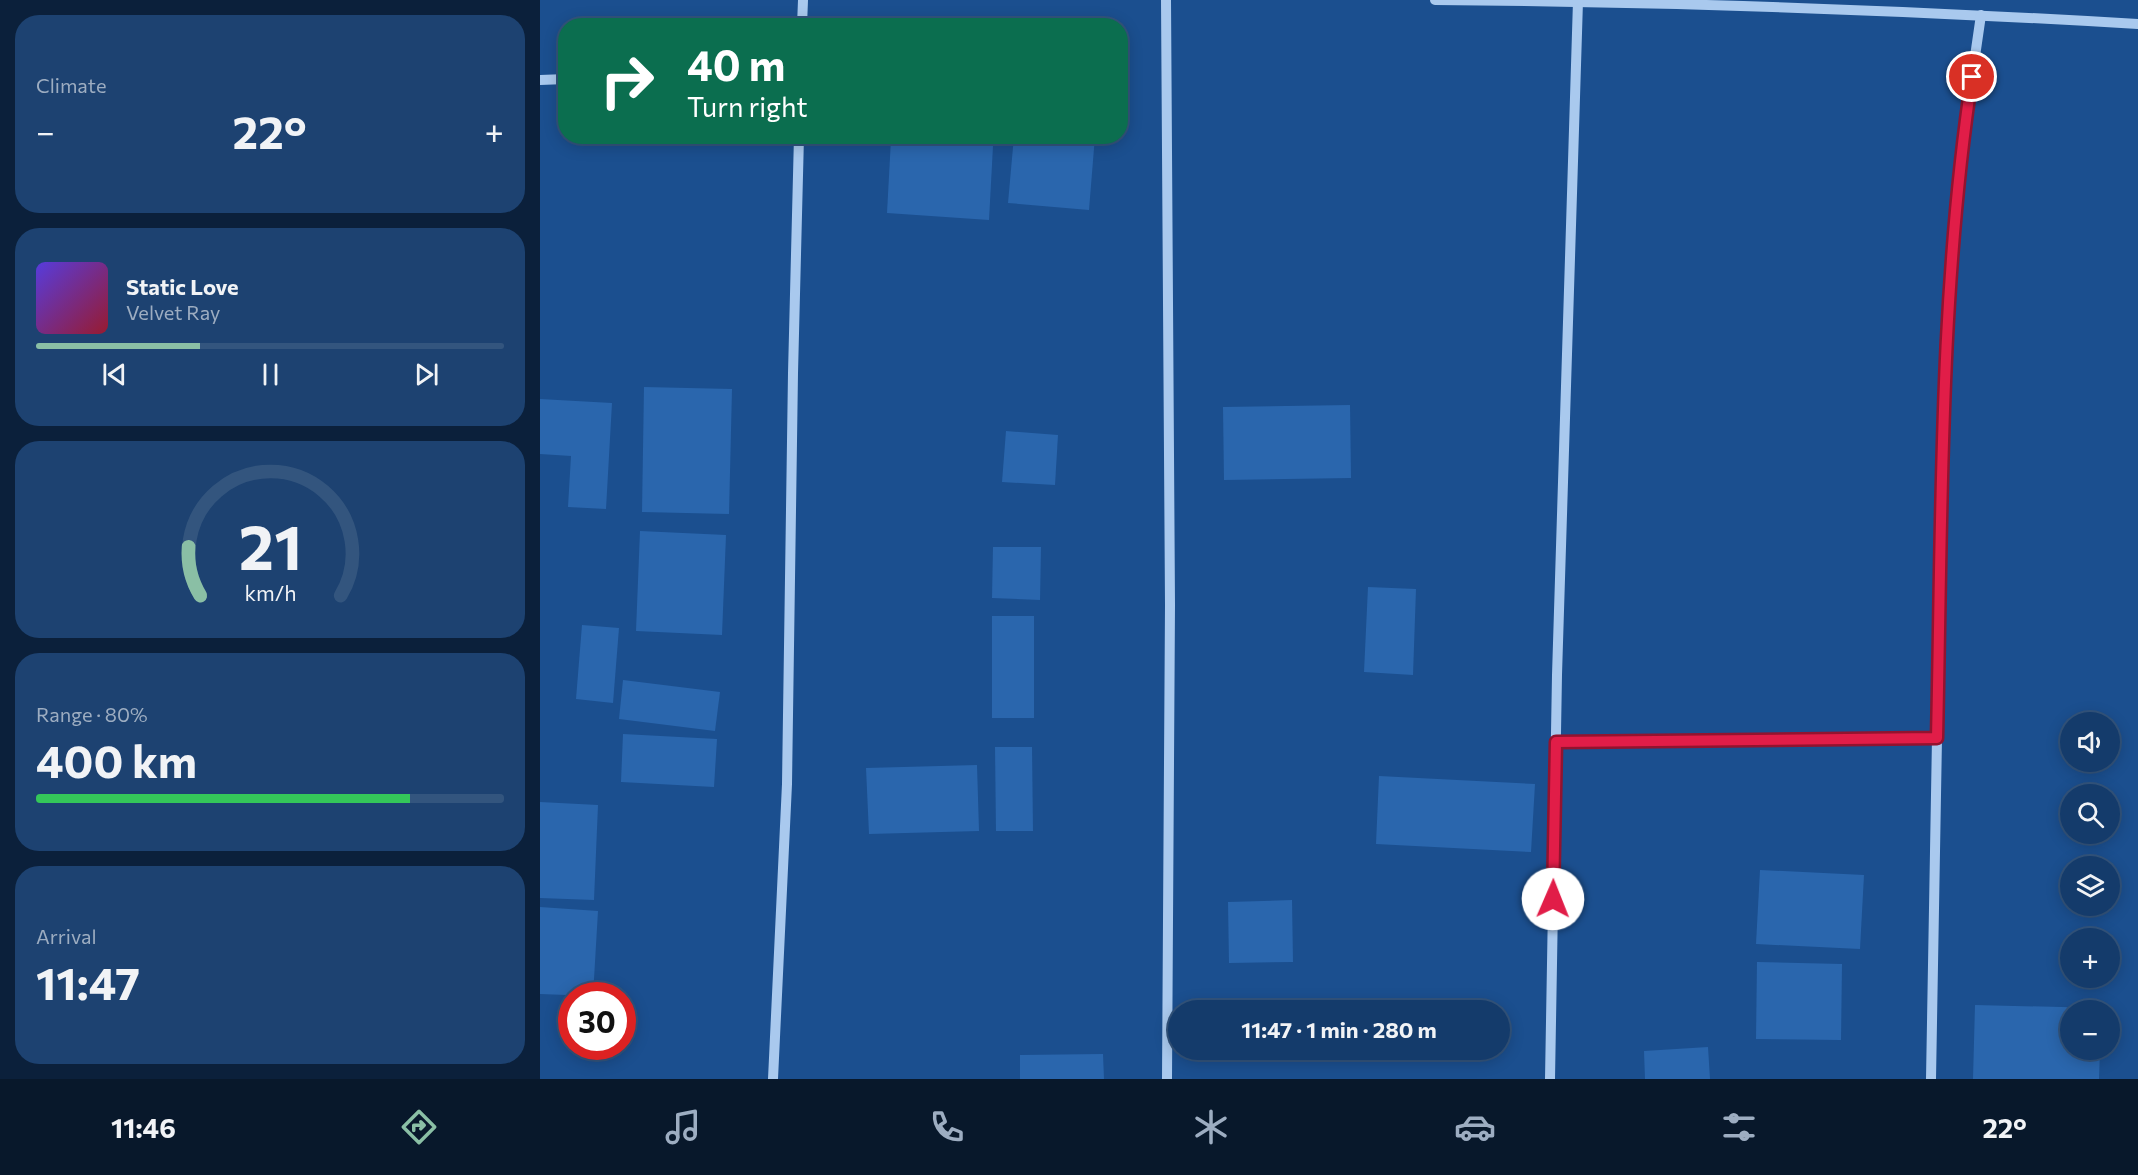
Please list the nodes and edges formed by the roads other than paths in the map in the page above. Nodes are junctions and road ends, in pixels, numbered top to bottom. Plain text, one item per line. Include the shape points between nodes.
1 (803, 0) edge
2 (1166, 0) edge
3 (1435, 0) edge
4 (1578, 1) edge
5 (1600, 1) edge
6 (1981, 15) junction
7 (802, 18) edge
8 (2138, 24) edge
9 (558, 79) edge
10 (540, 80) edge
11 (799, 144) edge
12 (1937, 738) junction
13 (1556, 742) junction
14 (773, 1079) edge
15 (1167, 1079) edge
16 (1550, 1079) edge
17 (1931, 1079) edge

1 - 7 street
2 - 15 street via 1170,605
3 - 4 street
4 - 5 street
4 - 13 street
5 - 6 street
6 - 8 street
6 - 12 street via 1960,160 1947,336
9 - 10 street
11 - 14 street via 787,784
12 - 13 street
12 - 17 street
13 - 16 street

